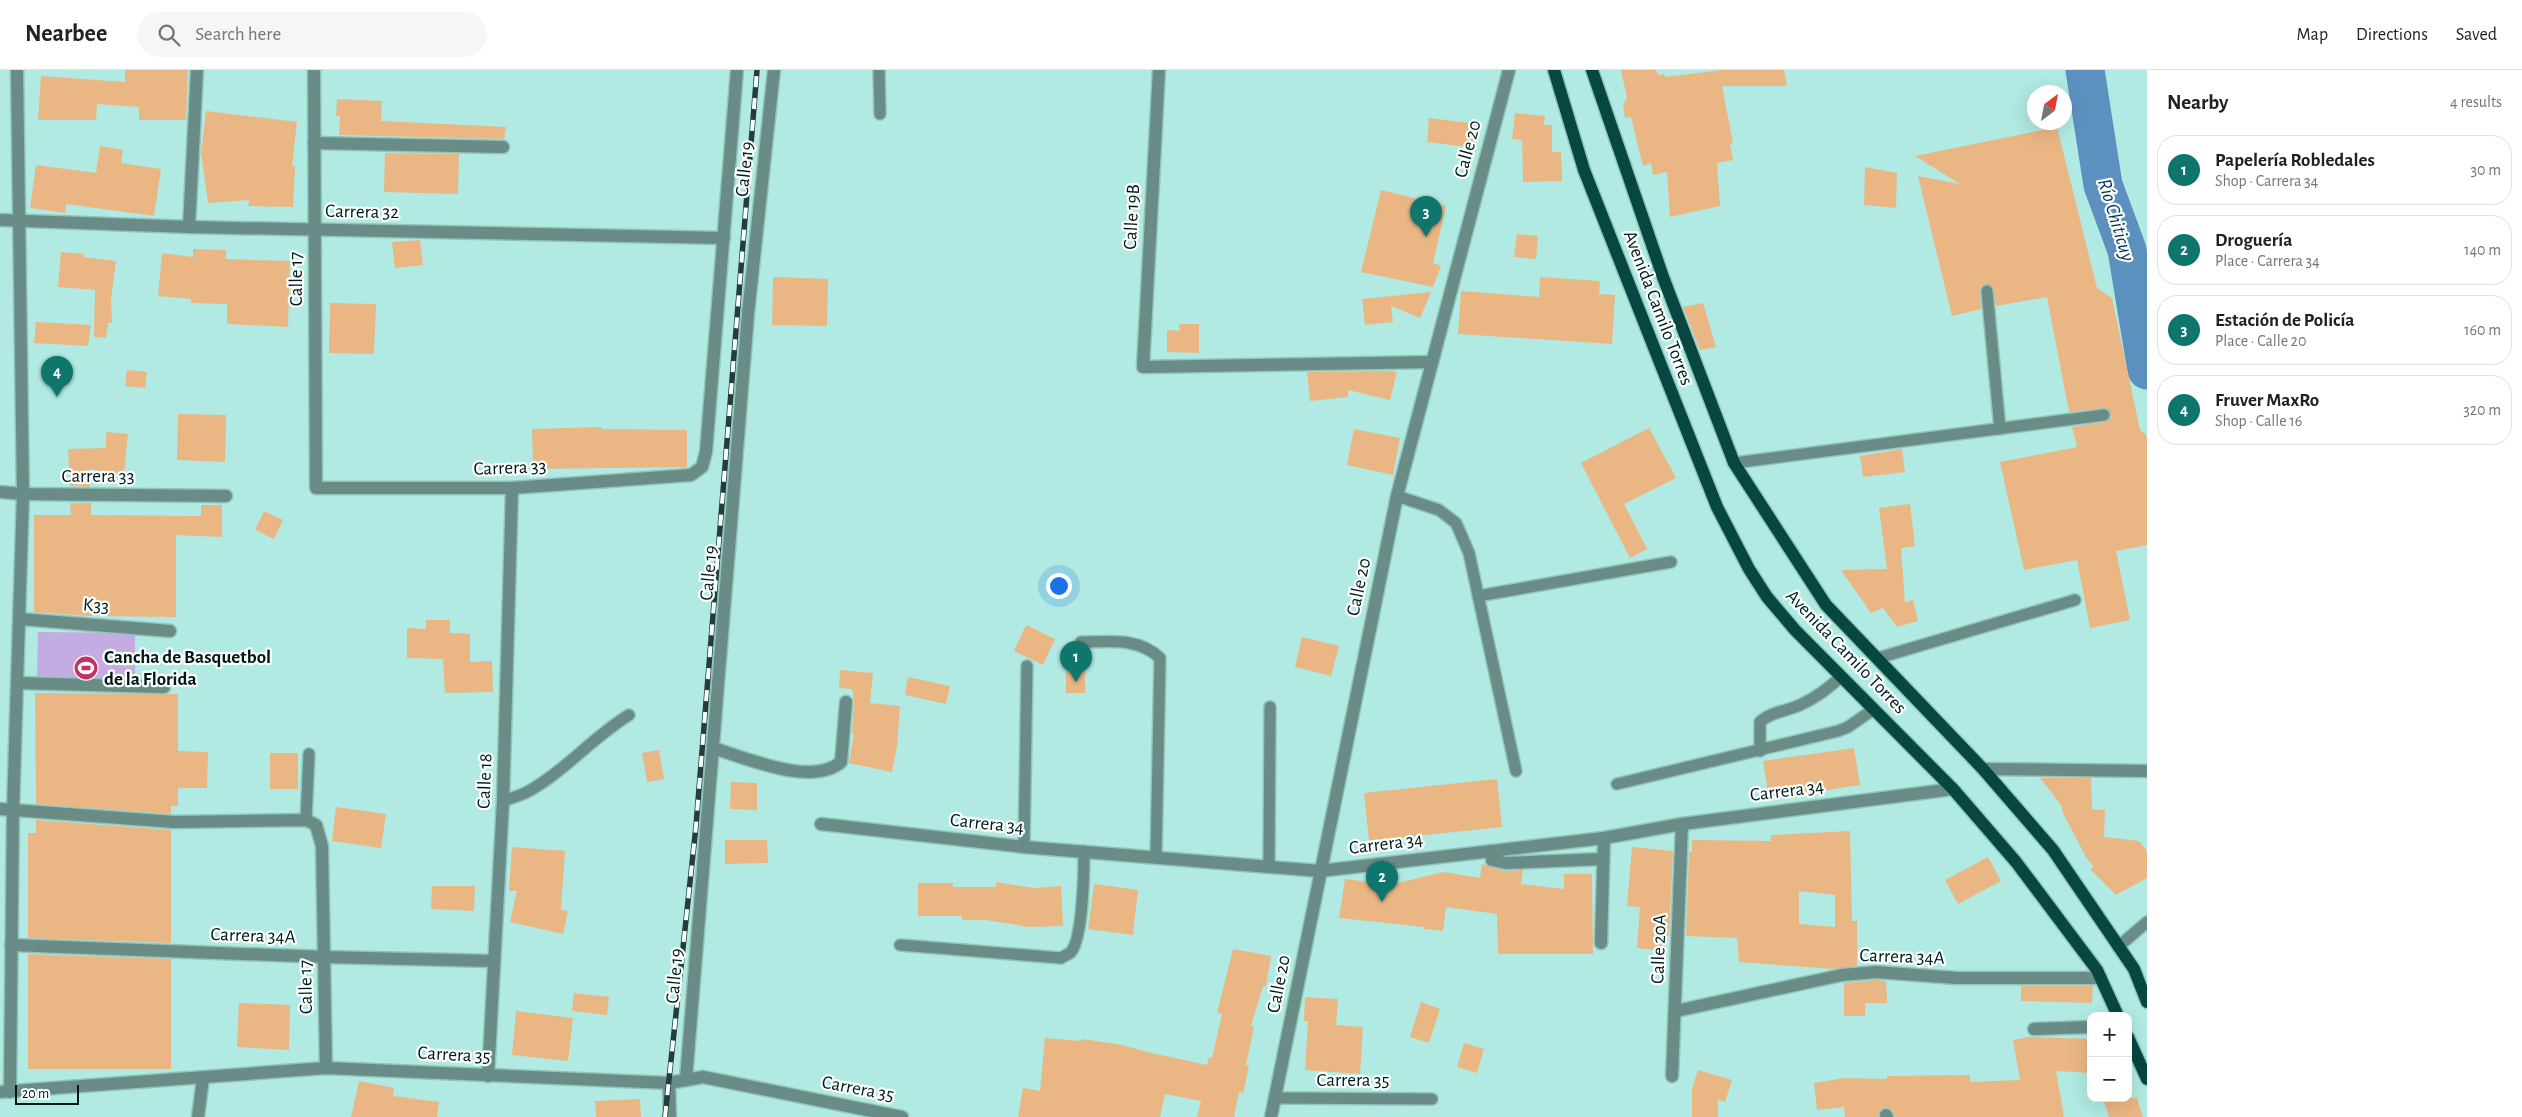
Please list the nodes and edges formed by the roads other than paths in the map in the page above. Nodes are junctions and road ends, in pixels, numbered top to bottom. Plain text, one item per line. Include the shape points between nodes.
1 (17, 70) edge
2 (197, 70) edge
3 (314, 70) edge
4 (738, 70) edge
5 (774, 70) edge
6 (879, 70) edge
7 (1159, 70) edge
8 (1509, 70) edge
9 (1554, 70) edge
10 (1592, 70) edge
11 (880, 114) dead end
12 (314, 143) junction
13 (503, 147) dead end
14 (0, 220) edge
15 (21, 220) junction
16 (188, 227) junction
17 (315, 230) junction
18 (724, 238) junction
19 (1987, 290) dead end
20 (1432, 362) junction
21 (2104, 415) dead end
22 (2000, 429) junction
23 (1734, 463) junction
24 (702, 468) joint
25 (316, 488) joint
26 (512, 488) junction
27 (0, 492) edge
28 (23, 494) junction
29 (226, 496) dead end
30 (1397, 496) junction
31 (1671, 562) dead end
32 (1478, 596) junction
33 (2075, 600) dead end
34 (20, 619) junction
35 (170, 631) dead end
36 (1081, 642) dead end
37 (1878, 658) junction
38 (1027, 666) dead end
39 (1842, 677) junction
40 (18, 683) junction
41 (164, 687) dead end
42 (846, 702) dead end
43 (1270, 707) dead end
44 (1874, 709) junction
45 (629, 715) dead end
46 (713, 748) junction
47 (1760, 750) junction
48 (309, 754) dead end
49 (1983, 769) junction
50 (1516, 771) dead end
51 (2147, 771) edge
52 (1617, 784) dead end
53 (1953, 789) junction
54 (504, 800) junction
55 (6, 810) edge
56 (306, 820) junction
57 (821, 824) dead end
58 (1682, 824) junction
59 (1604, 838) junction
60 (1024, 847) junction
61 (1084, 851) junction
62 (1491, 851) junction
63 (1156, 857) junction
64 (1602, 859) junction
65 (1269, 866) junction
66 (1320, 871) junction
67 (2147, 922) edge
68 (1601, 943) dead end
69 (11, 944) junction
70 (900, 945) dead end
71 (2118, 947) junction
72 (324, 958) junction
73 (494, 961) junction
74 (2134, 969) junction
75 (2100, 978) junction
76 (2147, 983) edge
77 (2147, 1002) edge
78 (1676, 1012) junction
79 (2116, 1012) edge
80 (2087, 1027) edge
81 (2034, 1029) dead end
82 (2132, 1046) edge
83 (326, 1068) junction
84 (488, 1076) junction
85 (1672, 1076) dead end
86 (203, 1078) junction
87 (686, 1079) junction
88 (2147, 1079) edge
89 (669, 1083) junction
90 (5, 1092) edge
91 (1275, 1098) junction
92 (1432, 1099) dead end
93 (198, 1117) edge
94 (670, 1117) edge
95 (902, 1117) edge
96 (1271, 1117) edge

1 - 15 street
2 - 16 street
3 - 12 street, Calle 17
4 - 18 street, Calle 19
5 - 46 street, Calle 19 via 748,314
6 - 11 lane
7 - 20 street, Calle 19B via 1143,367
8 - 20 street, Calle 20
9 - 39 main road, Avenida Camilo Torres via 1584,170 1717,507 1767,597
10 - 23 main road, Avenida Camilo Torres via 1663,277
12 - 13 street
12 - 17 street, Calle 17
14 - 15 street, Carrera 32
15 - 16 street, Carrera 32
15 - 28 street
16 - 17 street, Carrera 32
17 - 18 street, Carrera 32
17 - 25 street, Calle 17
18 - 24 street, Calle 19
19 - 22 lane
20 - 30 street, Calle 20
21 - 22 lane
22 - 23 lane
23 - 37 main road, Avenida Camilo Torres via 1826,605
24 - 26 street, Carrera 33 via 691,475
25 - 26 street, Carrera 33
26 - 54 street, Calle 18
27 - 28 street, Carrera 33
28 - 29 street, Carrera 33
28 - 34 street
30 - 32 lane via 1439,510 1456,523 1469,553
30 - 66 street, Calle 20
31 - 32 lane
32 - 50 lane
33 - 37 lane
34 - 35 street, K33
34 - 40 street
36 - 63 lane via 1138,643 1150,648 1160,658
37 - 49 main road, Avenida Camilo Torres
38 - 60 lane
39 - 44 main road, Avenida Camilo Torres
39 - 47 lane via 1797,707 1765,717 1760,722
40 - 41 street
40 - 55 street
42 - 46 street via 841,762 825,772 777,767
43 - 65 lane
44 - 47 lane via 1838,731
44 - 53 main road, Avenida Camilo Torres
45 - 54 lane via 528,792
46 - 87 street, Calle 19
47 - 52 lane
48 - 56 lane
49 - 51 street
49 - 71 main road, Avenida Camilo Torres via 2053,850
53 - 58 street, Carrera 34
53 - 75 main road, Avenida Camilo Torres via 2016,862
54 - 73 street, Calle 18
55 - 56 street via 174,822
55 - 69 street
56 - 72 street, Calle 17 via 316,825 322,846
57 - 60 street, Carrera 34
58 - 59 street, Carrera 34
58 - 78 street, Calle 20A
59 - 62 street, Carrera 34
59 - 64 street
60 - 61 street, Carrera 34
61 - 63 street, Carrera 34
61 - 70 lane via 1077,941 1071,952 1061,958
62 - 64 street via 1492,860 1506,863
62 - 66 street, Carrera 34
63 - 65 street, Carrera 34
64 - 68 street
65 - 66 street, Carrera 34
66 - 91 street, Calle 20
67 - 71 lane
69 - 72 street, Carrera 34A
69 - 90 street
71 - 74 main road, Avenida Camilo Torres
72 - 73 street, Carrera 34A
72 - 83 street, Calle 17
73 - 84 street, Calle 18
74 - 76 street
74 - 77 main road, Avenida Camilo Torres
75 - 78 street, Carrera 34A via 1842,975
75 - 79 main road, Avenida Camilo Torres
78 - 85 street, Calle 20A
80 - 81 street
82 - 88 main road
83 - 84 street, Carrera 35
83 - 86 street, Carrera 35
84 - 89 street, Carrera 35
86 - 90 street, Carrera 35
86 - 93 street
87 - 89 street, Carrera 35
87 - 95 street, Carrera 35 via 703,1077
89 - 94 street
91 - 92 lane, Carrera 35
91 - 96 street, Calle 20

